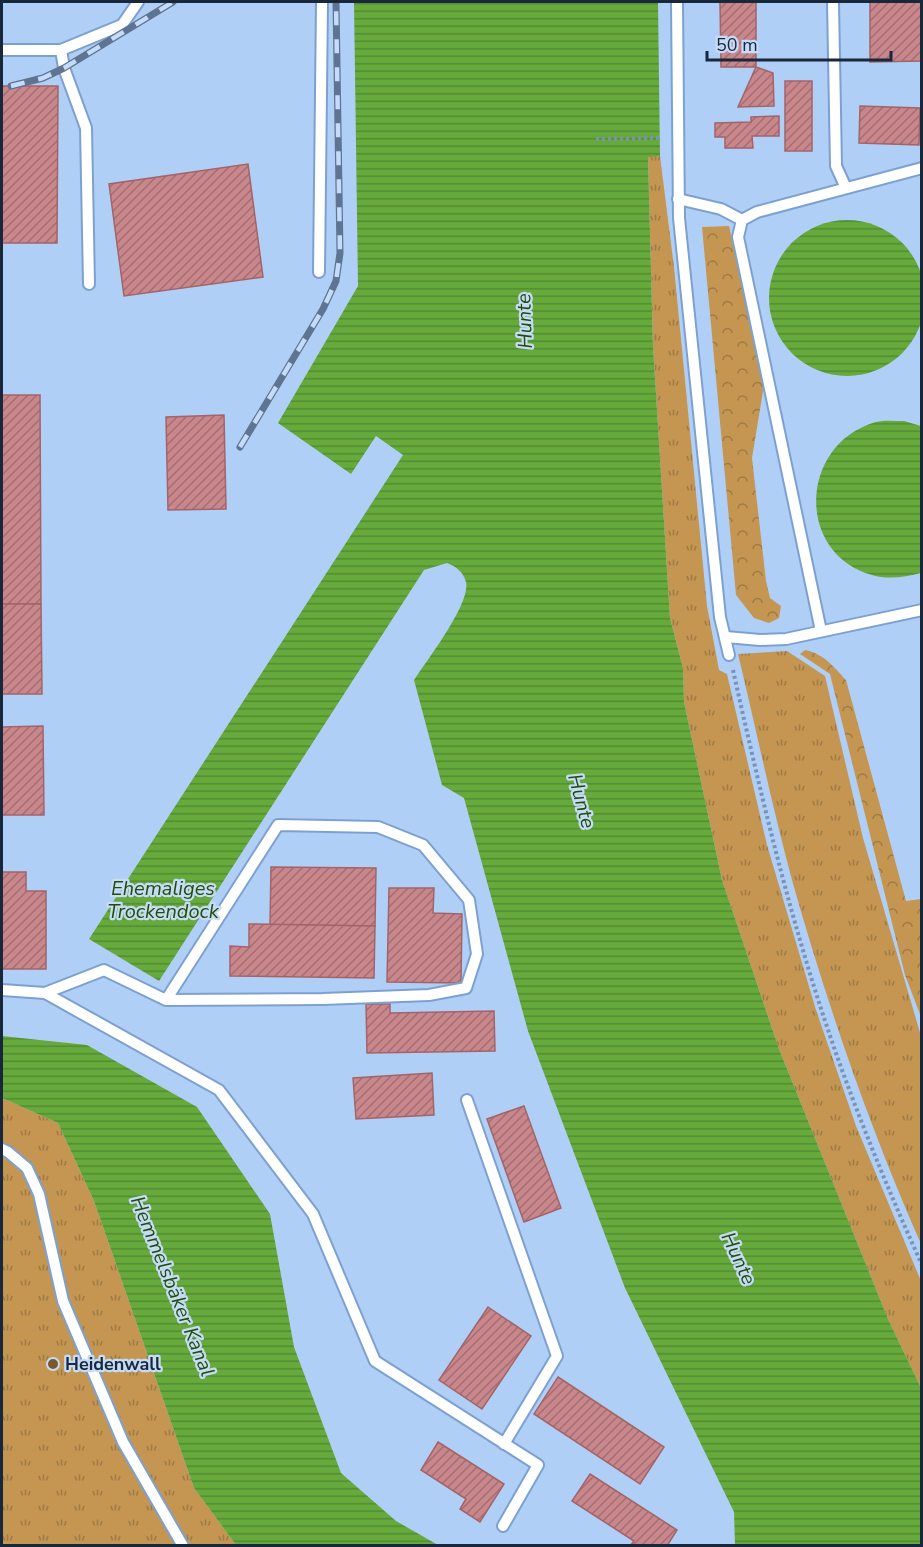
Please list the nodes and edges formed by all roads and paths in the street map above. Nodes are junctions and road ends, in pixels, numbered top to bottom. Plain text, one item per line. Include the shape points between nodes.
1 (138, 2) edge
2 (322, 2) edge
3 (677, 2) edge
4 (833, 2) edge
5 (2, 50) edge
6 (61, 50) junction
7 (660, 138) dead end
8 (596, 140) dead end
9 (921, 168) edge
10 (846, 189) junction
11 (678, 199) junction
12 (742, 220) junction
13 (319, 272) dead end
14 (89, 284) dead end
15 (921, 610) edge
16 (821, 631) junction
17 (726, 637) junction
18 (729, 655) joint
19 (2, 990) edge
20 (45, 993) junction
21 (166, 1000) junction
22 (467, 1100) dead end
23 (2, 1149) edge
24 (921, 1265) edge
25 (504, 1444) junction
26 (502, 1526) dead end
27 (183, 1545) edge

1 - 6 lane via 122,25
2 - 13 lane
3 - 11 lane
4 - 10 lane via 836,166
5 - 6 lane
6 - 14 lane via 86,128
7 - 8 path
9 - 10 lane
10 - 12 lane via 756,212
11 - 12 lane via 722,209
11 - 17 lane via 720,617
12 - 16 lane via 738,237
15 - 16 lane
16 - 17 lane via 786,639
17 - 18 lane
18 - 24 path via 760,794 814,986 867,1138
19 - 20 lane
20 - 21 lane via 104,970
20 - 25 lane via 219,1090 313,1215 375,1361
21 - 21 lane via 278,825 378,827 423,845 469,900 477,954 465,988 429,995 335,999
22 - 25 lane via 557,1356
23 - 27 lane via 27,1168 39,1194 63,1301 123,1442
25 - 26 lane via 538,1465

